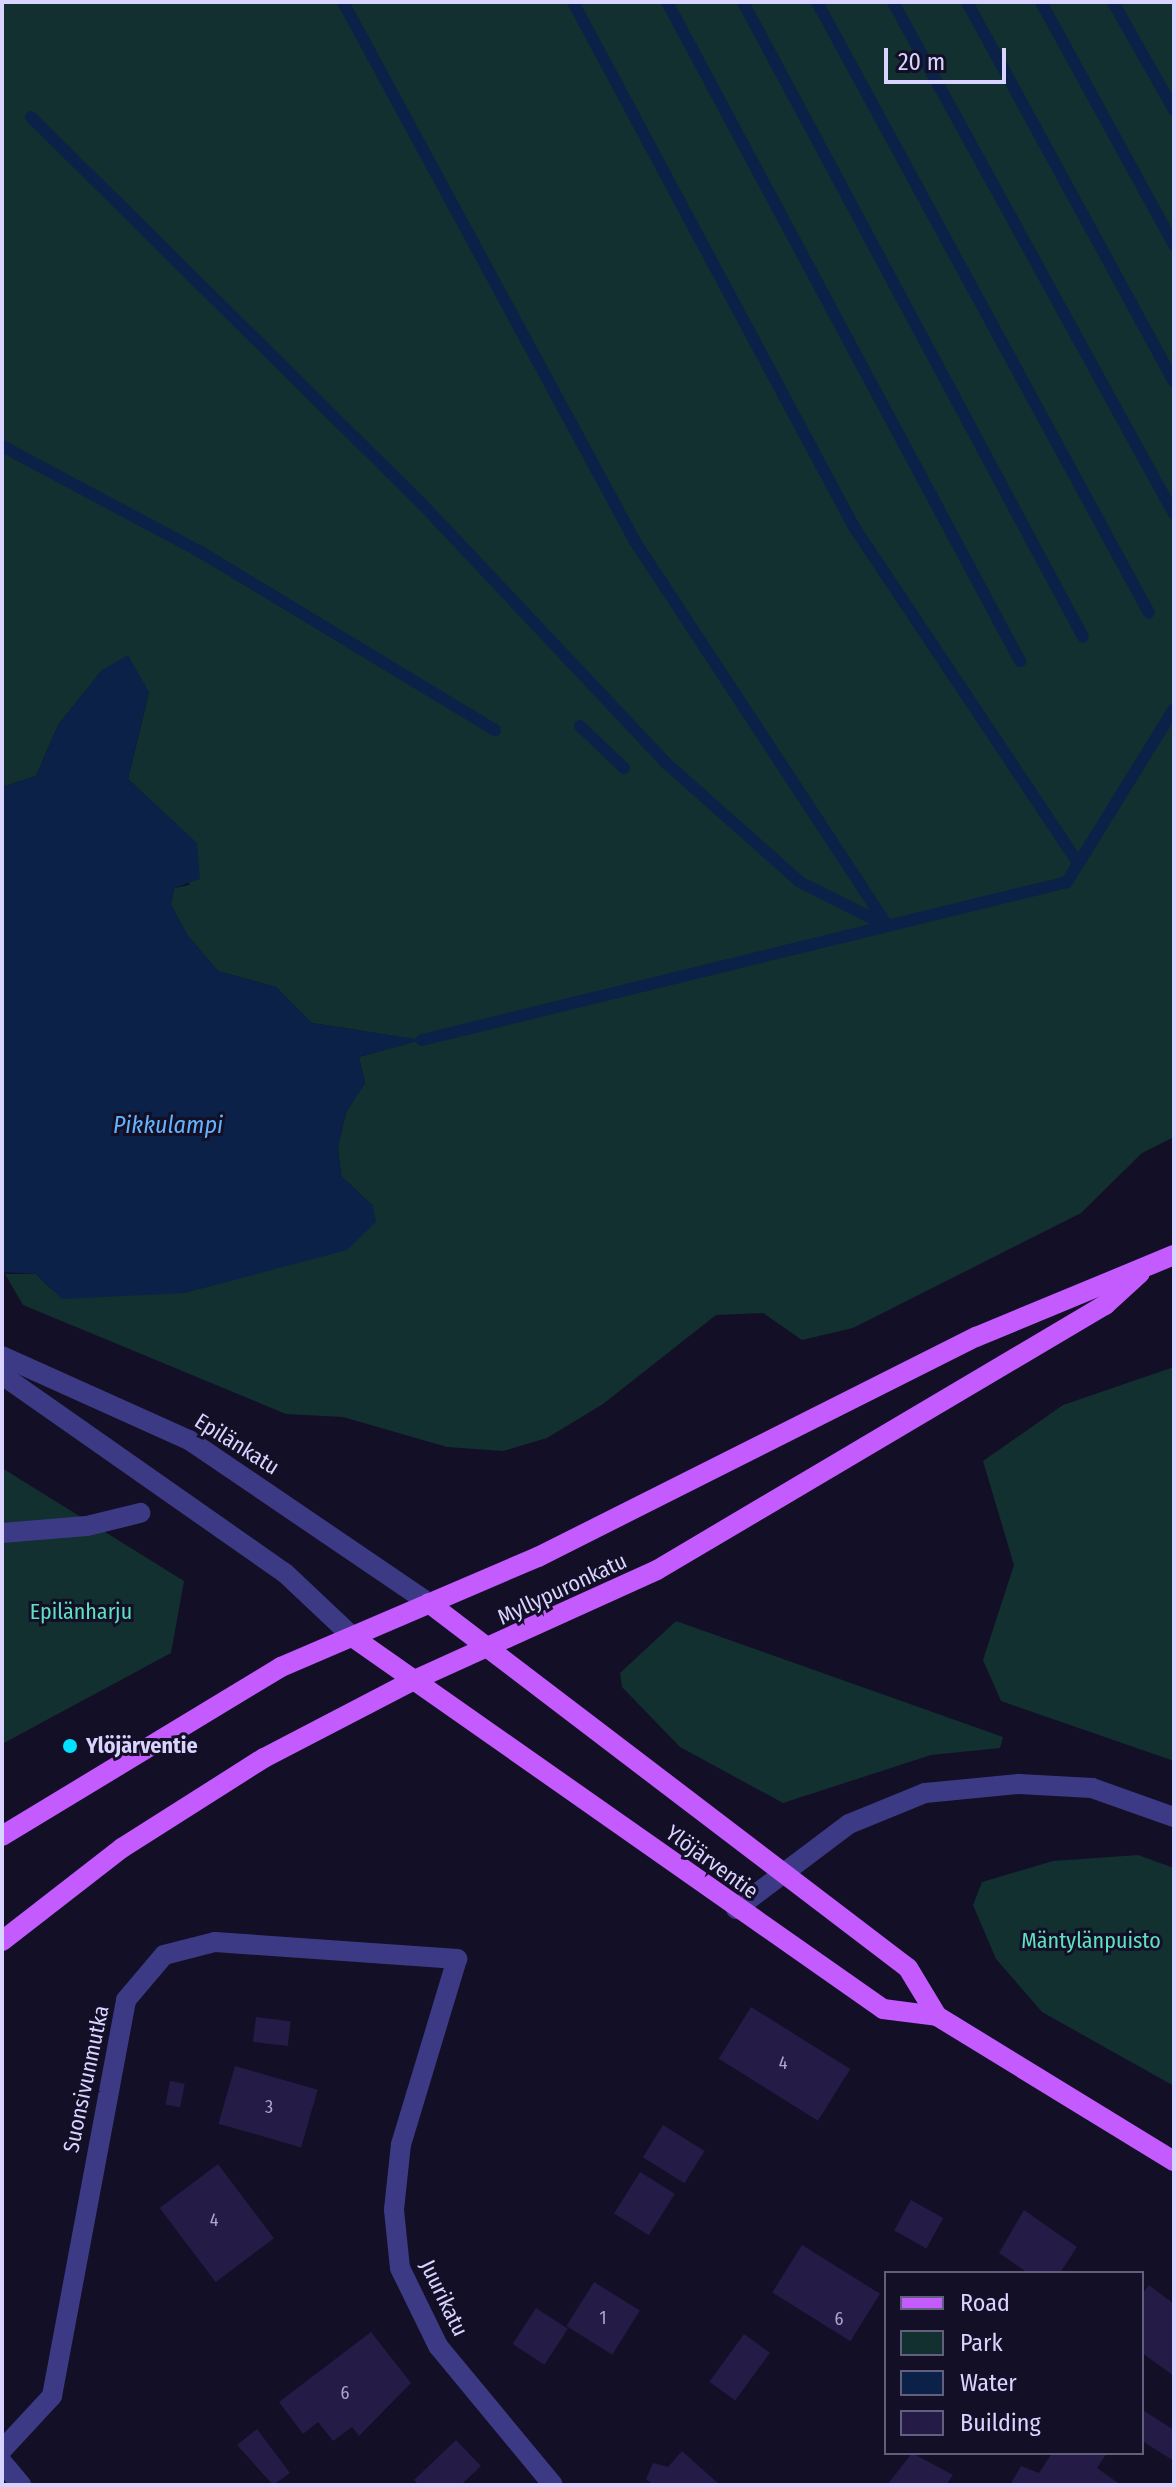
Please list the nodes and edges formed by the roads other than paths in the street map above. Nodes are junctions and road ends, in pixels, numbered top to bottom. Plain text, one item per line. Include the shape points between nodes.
1 (1174, 1255) edge
2 (1140, 1273) junction
3 (2, 1356) edge
4 (2, 1375) edge
5 (140, 1513) dead end
6 (2, 1533) edge
7 (429, 1603) junction
8 (354, 1638) junction
9 (491, 1649) junction
10 (410, 1682) junction
11 (1174, 1817) edge
12 (2, 1836) edge
13 (782, 1872) junction
14 (736, 1909) junction
15 (2, 1941) edge
16 (457, 1959) joint
17 (937, 2016) junction
18 (1174, 2161) edge
19 (2, 2450) edge
20 (2, 2462) edge
21 (21, 2485) edge
22 (553, 2485) edge

1 - 2 main road, Myllypuronkatu
2 - 7 main road, Myllypuronkatu via 962,1344 538,1557
2 - 9 main road, Myllypuronkatu via 1105,1305 1006,1366 657,1570
3 - 7 street, Epilänkatu via 189,1440
4 - 8 street via 285,1573
5 - 6 street via 87,1526
7 - 8 main road, Myllypuronkatu
7 - 9 main road, Ylöjärventie
8 - 10 main road, Ylöjärventie
8 - 12 main road, Myllypuronkatu via 281,1667
9 - 10 main road, Myllypuronkatu
9 - 13 main road, Ylöjärventie
10 - 14 main road, Ylöjärventie
10 - 15 main road, Myllypuronkatu via 231,1778 122,1848
11 - 13 street via 1092,1788 952,1788 849,1824
13 - 14 street
13 - 17 main road, Ylöjärventie via 908,1968
14 - 17 main road, Ylöjärventie via 883,2009
16 - 19 street, Suonsivunmutka via 215,1942 178,1949 151,1966 126,2000 107,2075 52,2396
16 - 22 street, Juurikatu via 401,2144 394,2210 400,2268 438,2346
17 - 18 main road, Ylöjärventie
20 - 21 street

